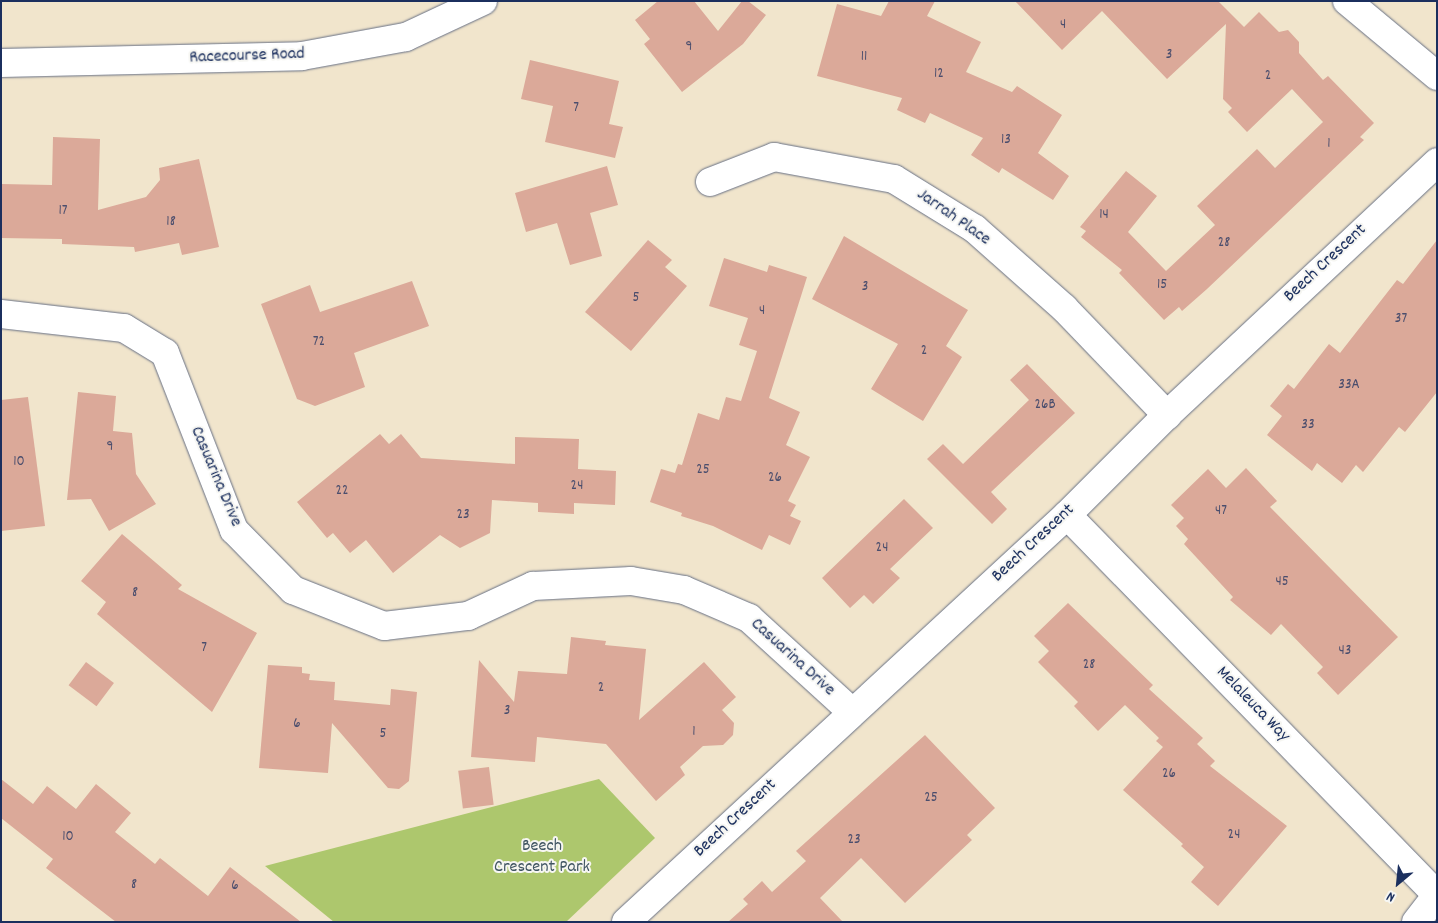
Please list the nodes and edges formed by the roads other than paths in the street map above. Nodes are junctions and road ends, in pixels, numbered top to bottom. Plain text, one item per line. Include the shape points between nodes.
1 (482, 1) edge
2 (1346, 1) edge
3 (1, 64) edge
4 (1437, 76) edge
5 (1437, 162) edge
6 (710, 182) dead end
7 (1, 314) edge
8 (1167, 415) junction
9 (1067, 515) junction
10 (852, 712) junction
11 (1437, 895) edge
12 (626, 922) edge
13 (1416, 922) edge

1 - 3 street, Racecourse Road via 406,37 302,56
2 - 4 street
5 - 8 street, Beech Crescent
6 - 8 street, Jarrah Place via 774,157 894,178 975,229 1064,308
7 - 10 street, Casuarina Drive via 124,328 165,353 234,530 293,590 384,626 468,616 533,586 631,581 684,590 749,618
8 - 9 street, Beech Crescent
9 - 10 street, Beech Crescent
9 - 11 street, Melaleuca Way
10 - 12 street, Beech Crescent
11 - 13 street, Melaleuca Way

